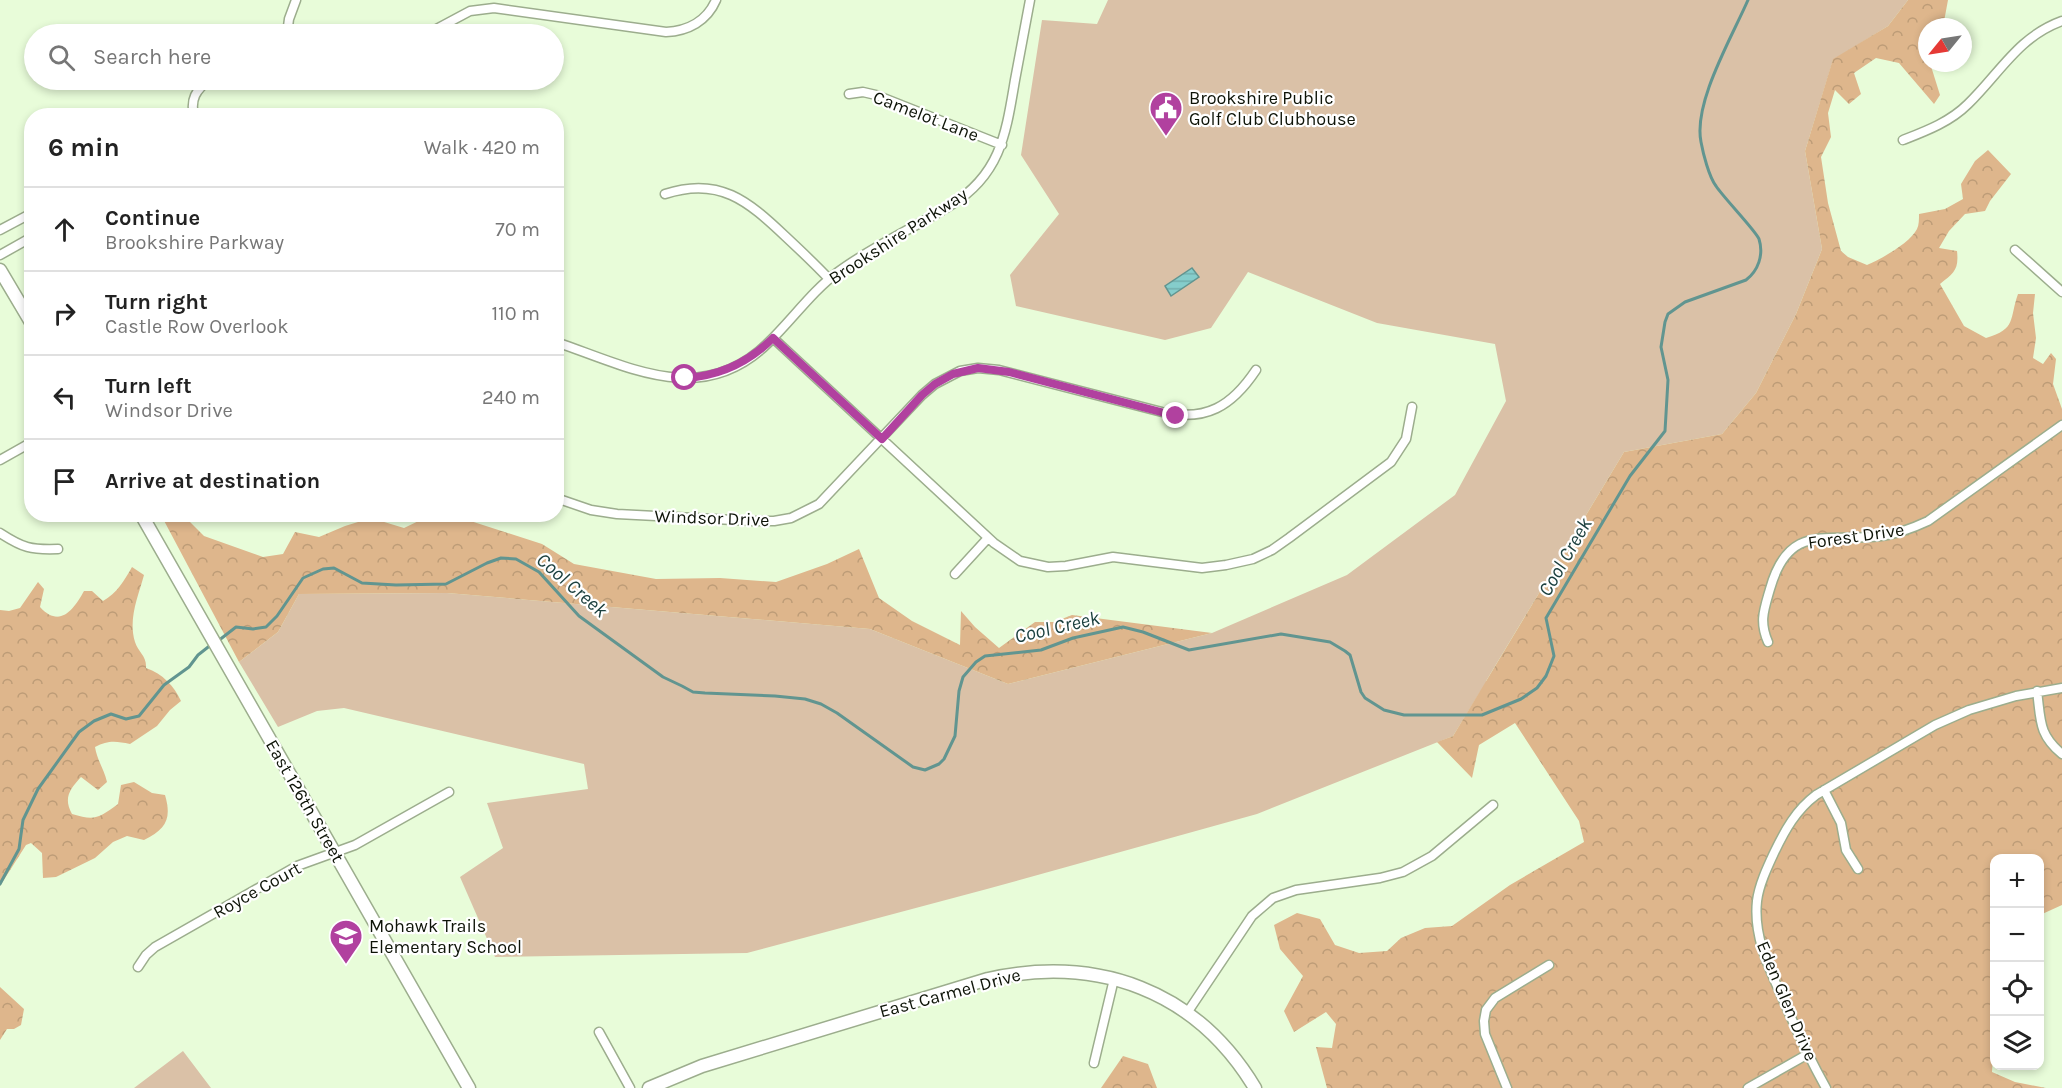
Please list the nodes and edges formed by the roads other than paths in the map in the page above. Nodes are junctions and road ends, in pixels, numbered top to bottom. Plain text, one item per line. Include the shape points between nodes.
1 (296, 0) edge
2 (470, 0) edge
3 (716, 0) edge
4 (1029, 0) edge
5 (477, 9) junction
6 (2062, 21) edge
7 (288, 24) edge
8 (444, 24) edge
9 (197, 90) edge
10 (849, 94) dead end
11 (193, 108) edge
12 (1903, 140) dead end
13 (1002, 146) junction
14 (665, 194) dead end
15 (24, 217) edge
16 (0, 230) edge
17 (24, 242) edge
18 (2015, 250) dead end
19 (0, 255) edge
20 (0, 270) edge
21 (829, 279) junction
22 (2062, 292) edge
23 (24, 310) edge
24 (773, 338) junction
25 (564, 345) edge
26 (1256, 370) dead end
27 (1412, 407) dead end
28 (2062, 425) edge
29 (882, 439) junction
30 (24, 446) edge
31 (0, 460) edge
32 (564, 501) edge
33 (146, 522) edge
34 (0, 533) edge
35 (988, 538) junction
36 (58, 549) dead end
37 (954, 574) dead end
38 (1768, 642) dead end
39 (2062, 688) edge
40 (2037, 691) junction
41 (2062, 754) edge
42 (1824, 790) junction
43 (449, 792) dead end
44 (1493, 805) dead end
45 (335, 853) junction
46 (1858, 869) dead end
47 (1549, 965) dead end
48 (138, 967) dead end
49 (1114, 980) junction
50 (1187, 1013) junction
51 (599, 1032) dead end
52 (1808, 1054) junction
53 (1094, 1063) dead end
54 (469, 1088) edge
55 (630, 1088) edge
56 (649, 1088) edge
57 (1255, 1088) edge
58 (1508, 1088) edge
59 (1748, 1088) edge
60 (1826, 1088) edge

1 - 7 street
2 - 5 street
3 - 5 street via 706,16 680,32
4 - 13 street, Brookshire Parkway
5 - 8 street
6 - 12 street via 2021,45 1967,105 1948,120
9 - 11 street
10 - 13 street, Camelot Lane via 876,95
13 - 21 street, Brookshire Parkway via 982,177 958,200
14 - 21 street via 696,188 742,200
15 - 16 street
17 - 19 street
18 - 22 street
20 - 23 street
21 - 24 street, Brookshire Parkway
24 - 25 street, Brookshire Parkway via 738,365 685,378 653,375
24 - 29 street
26 - 29 street, Windsor Drive via 1230,402 1185,416 999,370 967,370 944,378 928,390
27 - 35 street via 1406,439 1391,462 1272,550 1253,559 1202,568 1119,557 1066,566 1039,566 1010,555
28 - 38 street, Forest Drive via 1929,521 1880,537 1823,537 1793,549 1778,566 1762,619
29 - 32 street, Windsor Drive via 819,504 784,520 617,514
29 - 35 street
30 - 31 street
33 - 45 street, East 126th Street
34 - 36 street via 33,549
35 - 37 street
39 - 40 street, Eden Glen Drive
40 - 41 street via 2043,731
40 - 42 street, Eden Glen Drive via 1970,710 1935,725
42 - 46 street via 1841,823 1846,850
42 - 52 street, Eden Glen Drive via 1804,804 1785,830 1757,899 1756,924 1762,953
43 - 45 street, Royce Court
44 - 50 street via 1432,856 1403,872 1296,890 1273,898 1251,916
45 - 48 street, Royce Court via 297,866 155,947
45 - 54 street, East 126th Street
47 - 58 street via 1495,998 1486,1011 1485,1034
49 - 50 street, East Carmel Drive via 1157,994
49 - 53 street
49 - 56 street, East Carmel Drive via 1048,970 1017,972 702,1066
50 - 57 street, East Carmel Drive via 1222,1042
51 - 55 street
52 - 59 street
52 - 60 street, Eden Glen Drive

